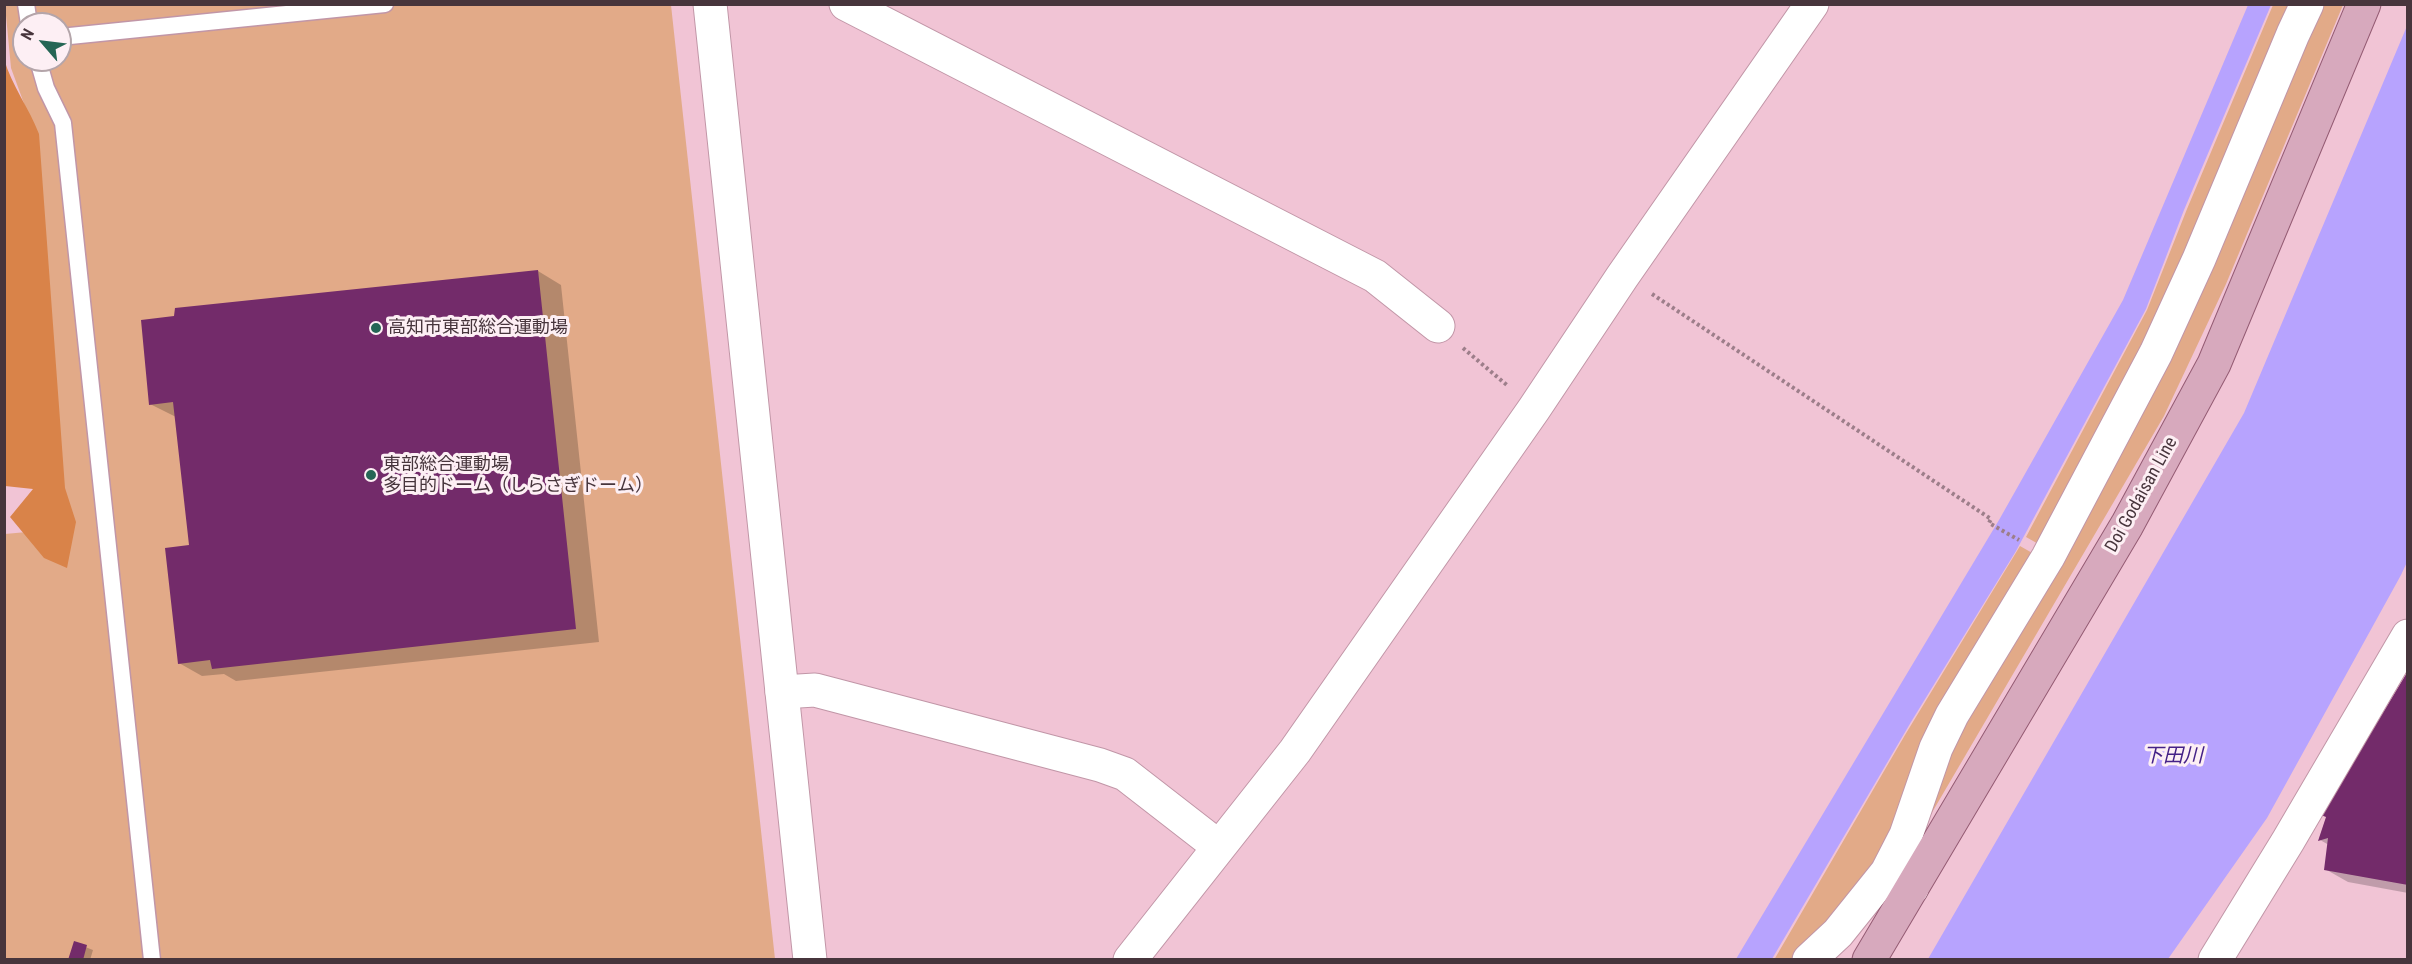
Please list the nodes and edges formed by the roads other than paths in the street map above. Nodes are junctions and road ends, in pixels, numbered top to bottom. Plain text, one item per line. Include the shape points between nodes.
1 (385, 4) edge
2 (710, 4) edge
3 (846, 4) edge
4 (1812, 4) edge
5 (2307, 4) edge
6 (2364, 4) edge
7 (72, 36) edge
8 (41, 72) edge
9 (1438, 326) road end
10 (2408, 636) edge
11 (782, 693) junction
12 (1219, 847) junction
13 (1900, 880) junction
14 (152, 960) edge
15 (810, 960) edge
16 (1130, 960) edge
17 (1809, 960) edge
18 (1869, 960) edge
19 (2214, 960) edge

1 - 7 lane
2 - 11 street
3 - 9 street via 1375,276
4 - 12 street via 1295,751
5 - 13 street via 2156,353 2048,557 1936,748 1906,835
6 - 13 main road, Doi Godaisan Line via 2214,364 2127,525
8 - 14 lane via 63,123
10 - 19 street
11 - 12 street via 815,690 1100,765 1125,774
11 - 15 street
12 - 16 street
13 - 17 street
13 - 18 main road, Doi Godaisan Line

